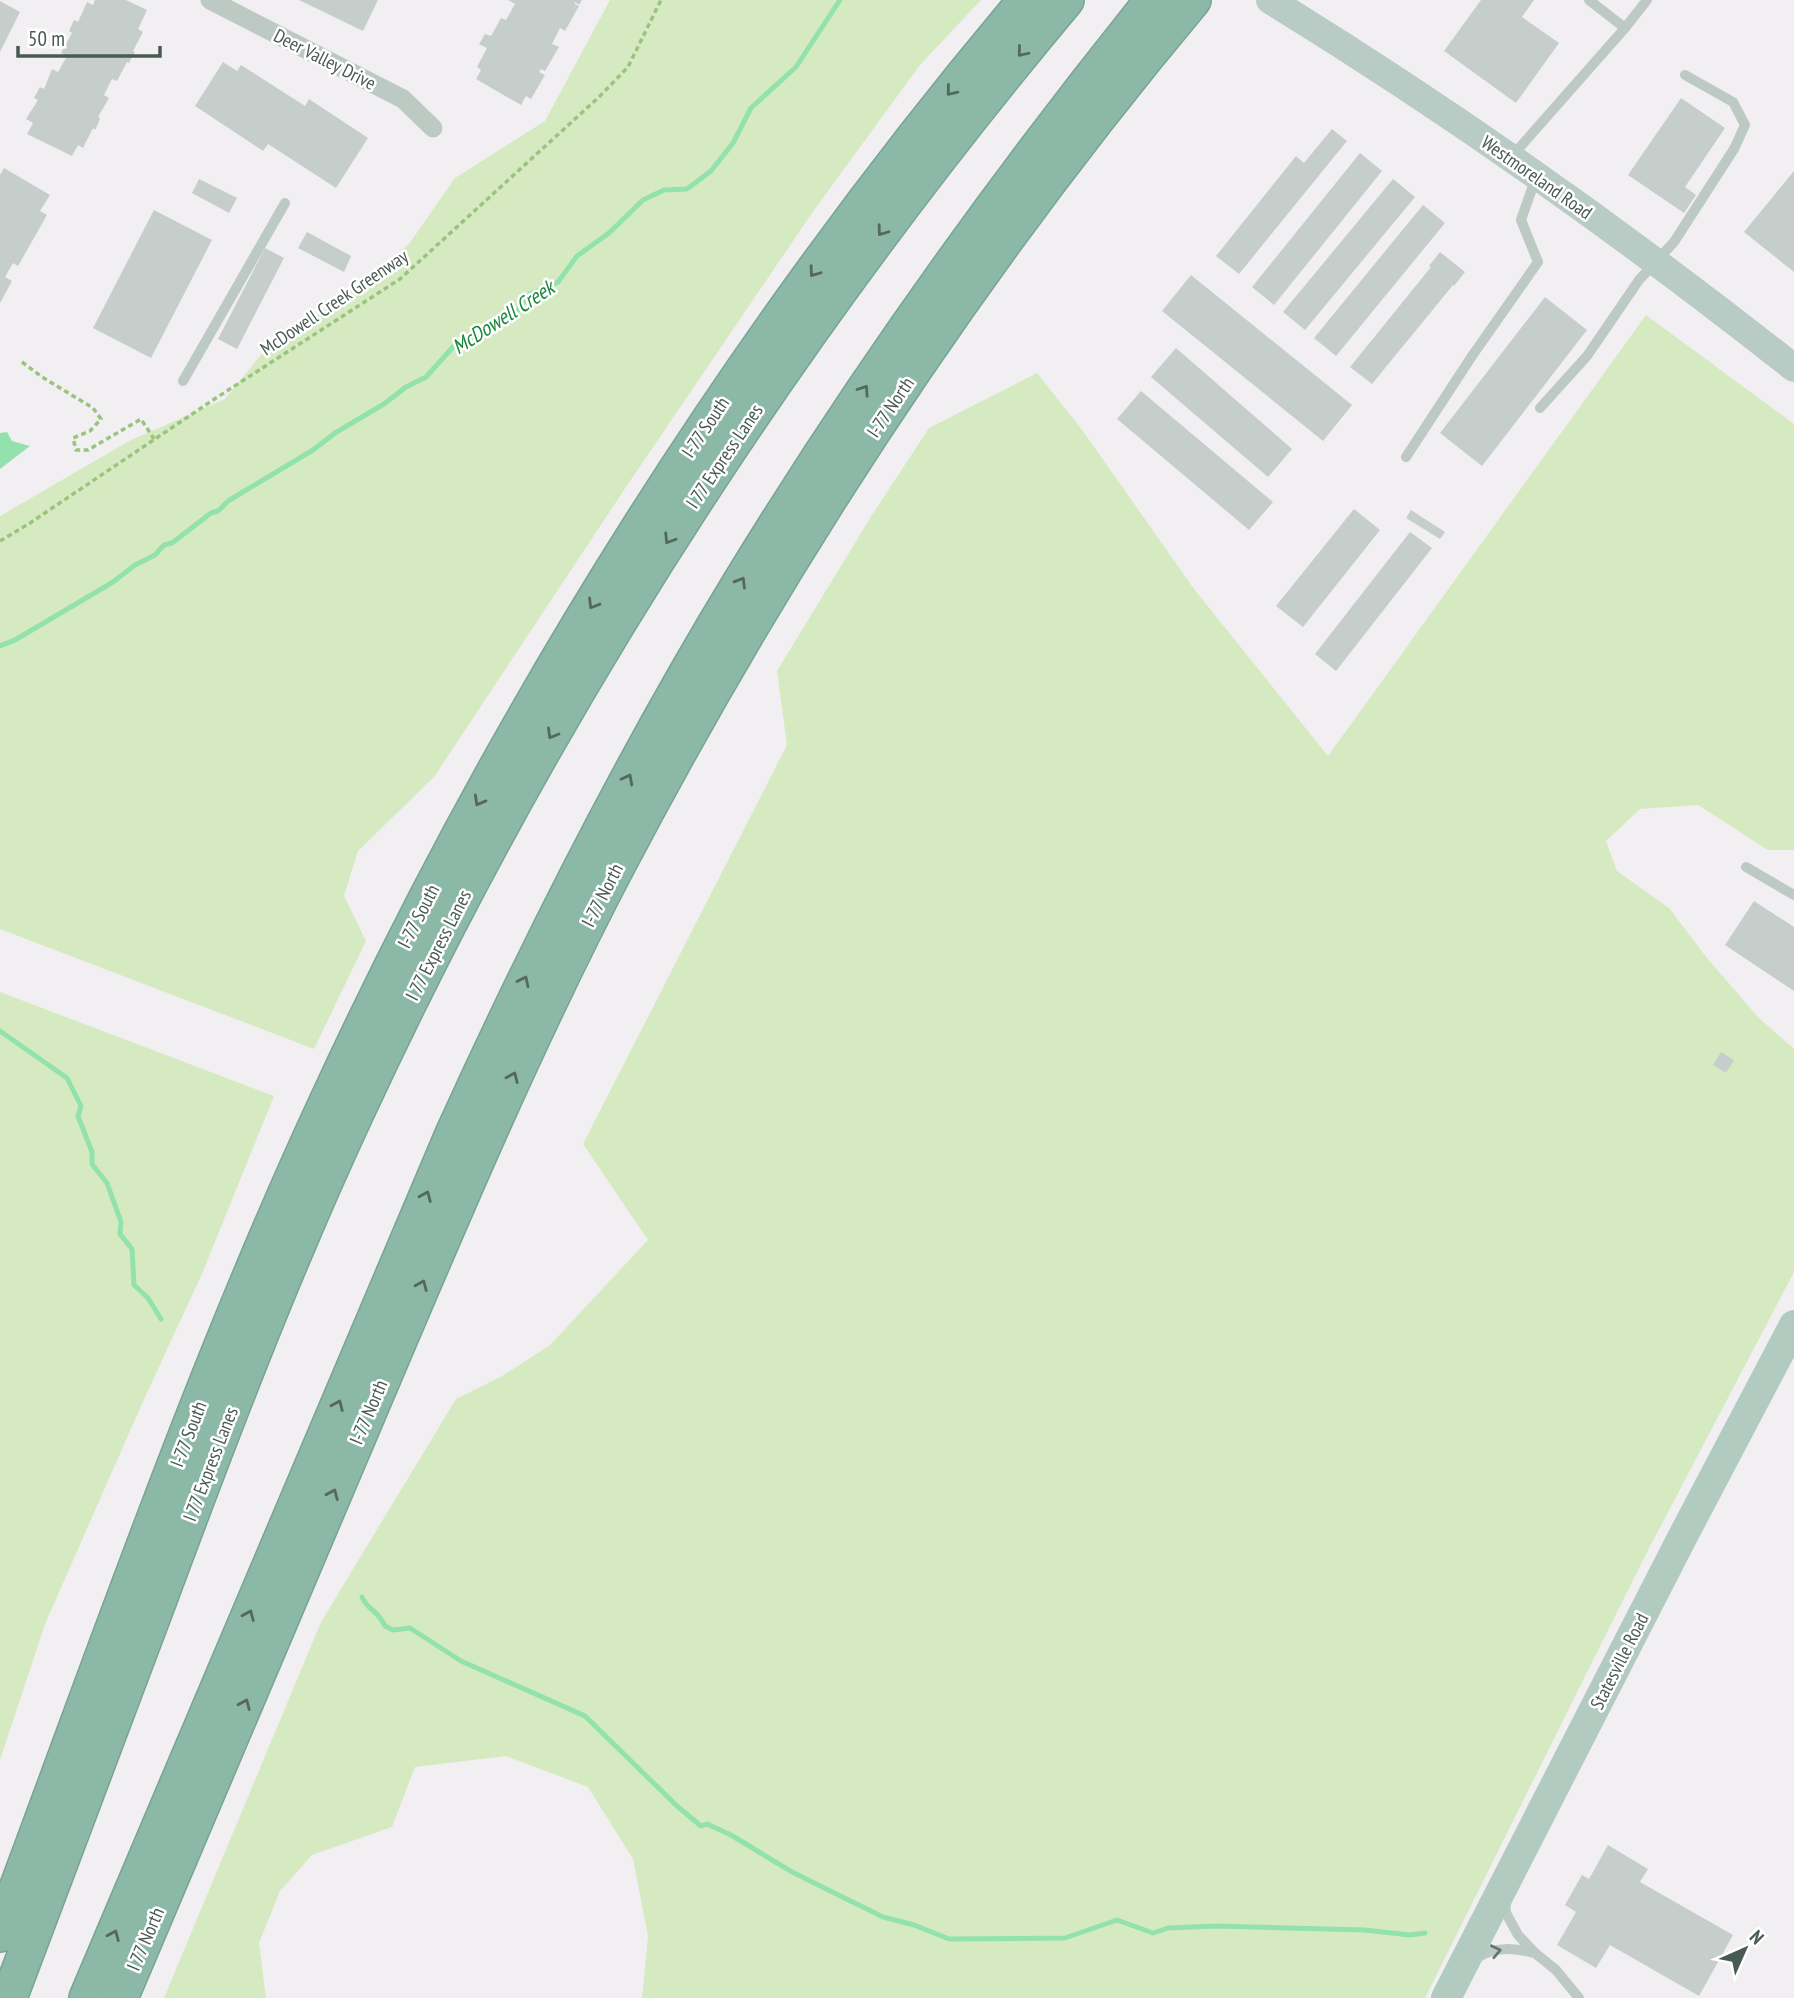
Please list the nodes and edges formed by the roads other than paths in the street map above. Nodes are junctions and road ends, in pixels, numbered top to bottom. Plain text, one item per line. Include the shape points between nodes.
1 (210, 0) edge
2 (1026, 0) edge
3 (1066, 0) edge
4 (1153, 0) edge
5 (1193, 0) edge
6 (1589, 0) edge
7 (1647, 0) edge
8 (1273, 1) edge
9 (1625, 28) junction
10 (1685, 75) dead end
11 (433, 128) dead end
12 (1510, 158) junction
13 (1537, 176) junction
14 (285, 203) dead end
15 (1656, 262) junction
16 (1794, 368) edge
17 (183, 381) dead end
18 (1540, 408) dead end
19 (1406, 457) dead end
20 (1745, 867) dead end
21 (1794, 895) edge
22 (1794, 1325) edge
23 (222, 1678) junction
24 (170, 1880) junction
25 (1504, 1885) junction
26 (0, 1934) edge
27 (1535, 1953) junction
28 (1462, 1967) junction
29 (9, 1998) edge
30 (87, 1998) edge
31 (120, 1998) edge
32 (1446, 1998) edge
33 (1579, 1998) edge

1 - 11 street, Deer Valley Drive via 403,99
2 -> 26 highway, I-77 South via 861,206 748,364 627,548 470,816 371,1008 244,1293
3 -> 29 highway, I 77 Express Lanes via 886,225 766,392 600,652 479,867 354,1116 277,1293
23 -> 4 highway via 486,1062 637,762 741,581 852,406 1009,184
24 -> 5 highway, I-77 North via 488,1133 570,959 665,777 768,597 922,360 1057,172
6 - 9 lane
7 - 9 lane
8 - 12 street, Westmoreland Road
9 - 12 lane
10 - 15 lane via 1733,102 1745,125 1674,242
12 - 13 street, Westmoreland Road
13 - 15 street, Westmoreland Road
13 - 19 lane via 1521,220 1538,262
14 - 17 lane
15 - 16 street, Westmoreland Road
15 - 18 lane via 1587,356
20 - 21 lane
22 - 25 main road, Statesville Road
23 - 24 highway via 198,1775 177,1826
30 -> 23 highway
24 - 31 highway, I 77 North
25 - 27 lane via 1506,1913
25 - 28 main road, Statesville Road
28 -> 27 lane via 1489,1950
27 - 33 lane
28 - 32 main road, Statesville Road

